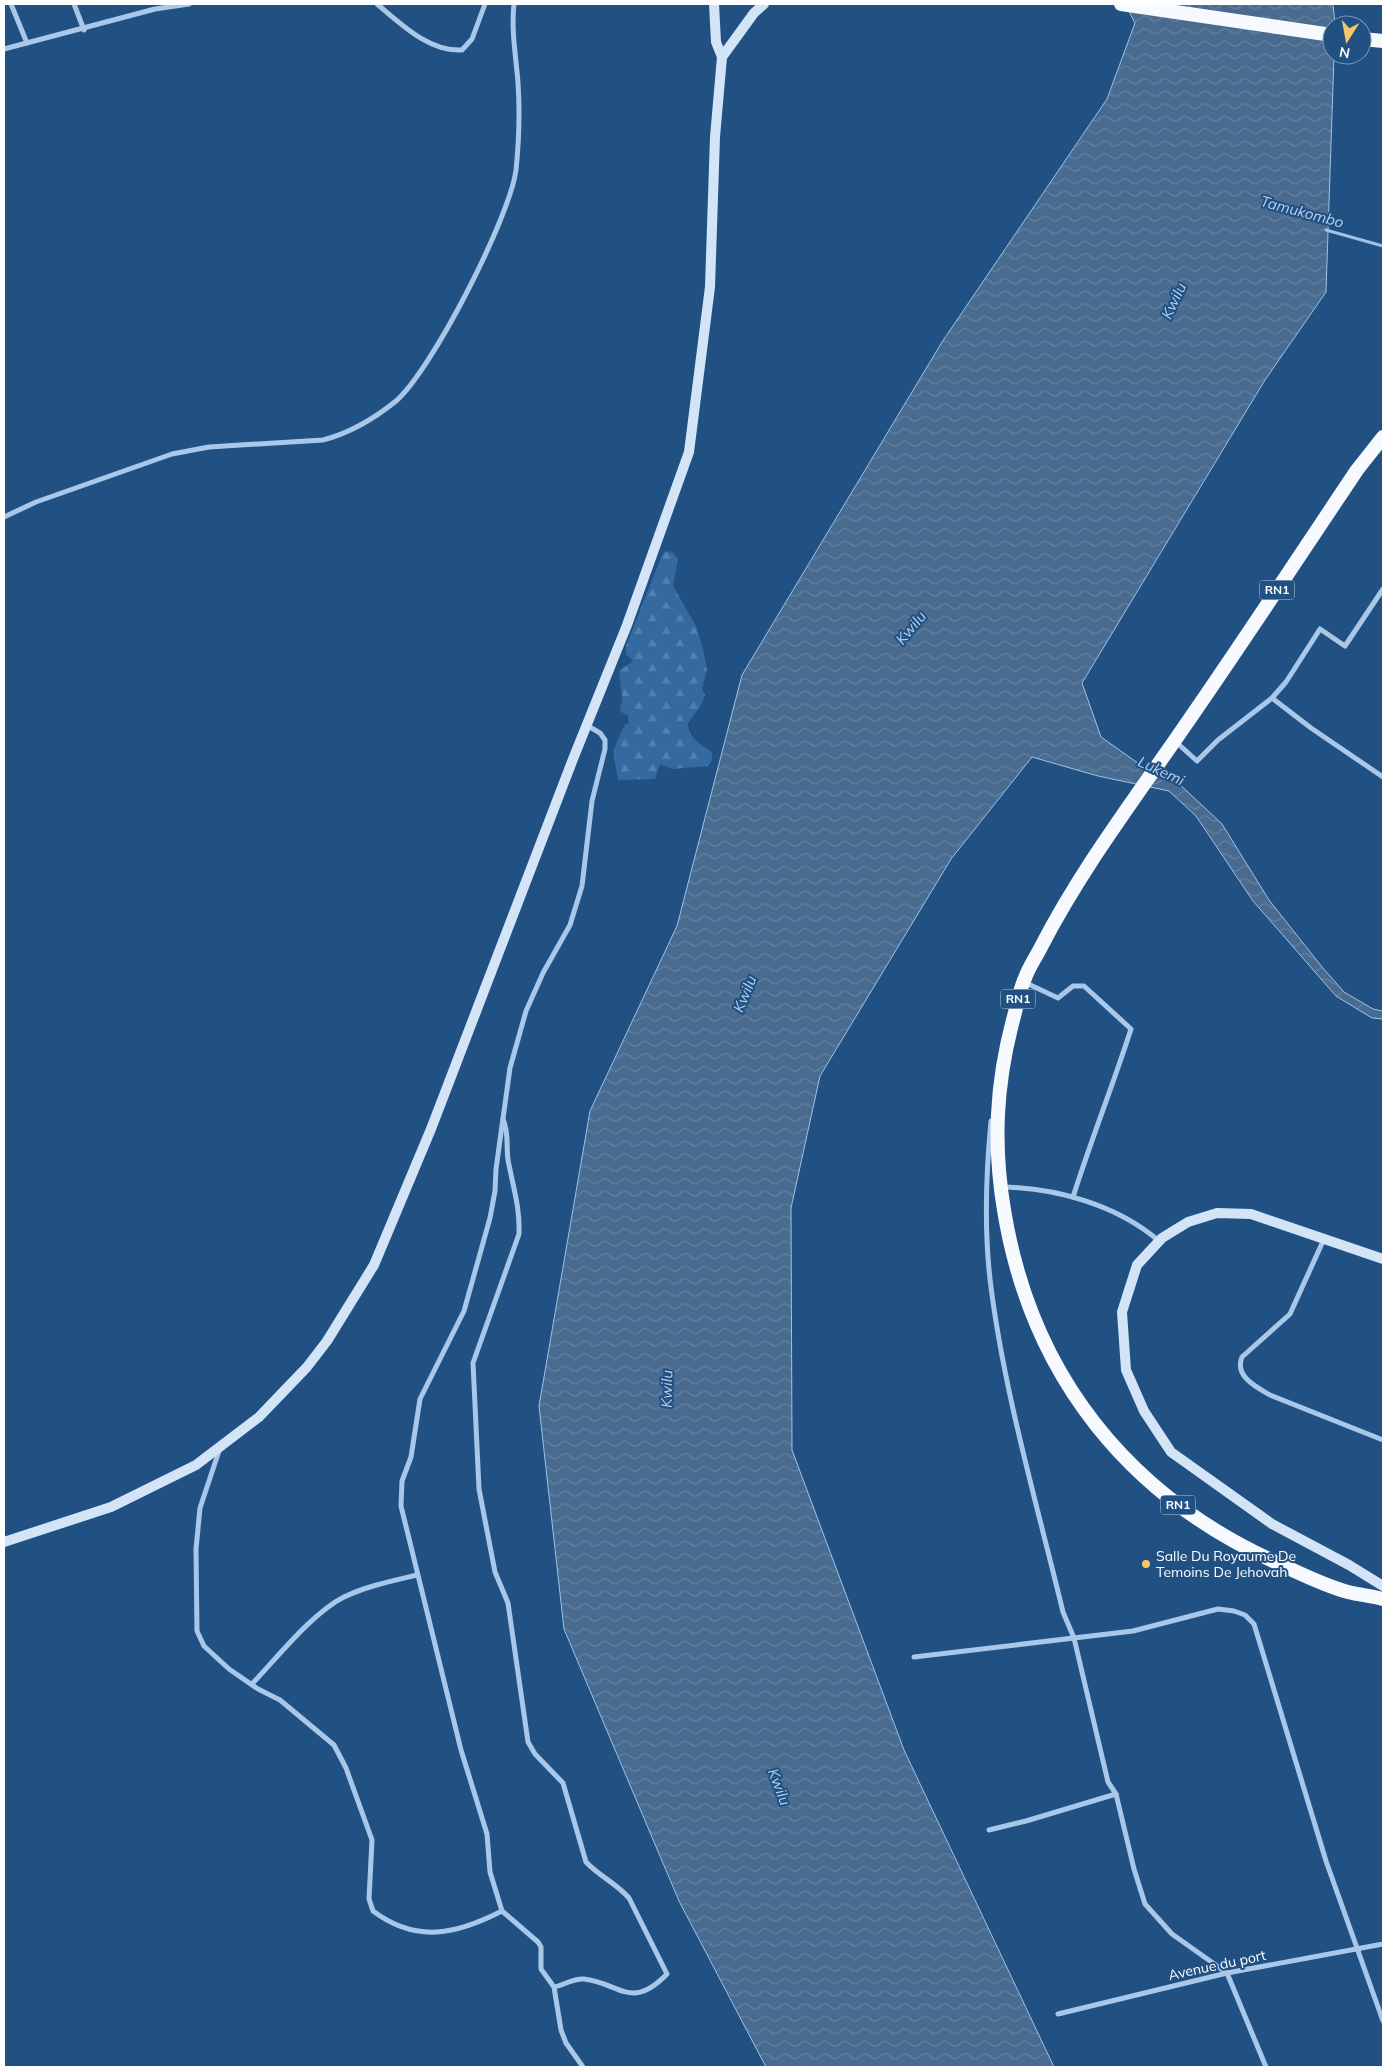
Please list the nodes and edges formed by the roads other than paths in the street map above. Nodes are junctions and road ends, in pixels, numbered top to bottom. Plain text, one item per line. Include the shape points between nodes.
1 (11, 4) edge
2 (74, 4) edge
3 (189, 4) edge
4 (377, 4) edge
5 (485, 4) edge
6 (514, 4) edge
7 (714, 4) edge
8 (764, 4) edge
9 (1122, 4) edge
10 (154, 6) edge
11 (84, 30) junction
12 (1322, 34) edge
13 (27, 43) junction
14 (4, 49) edge
15 (722, 57) junction
16 (1383, 437) edge
17 (4, 517) edge
18 (1383, 589) edge
19 (1272, 698) junction
20 (588, 726) junction
21 (1174, 743) junction
22 (1383, 777) edge
23 (1023, 982) junction
24 (1000, 1078) junction
25 (503, 1119) junction
26 (1000, 1187) junction
27 (1073, 1197) junction
28 (1324, 1239) junction
29 (1159, 1241) junction
30 (1383, 1259) edge
31 (1383, 1440) edge
32 (221, 1446) junction
33 (4, 1542) edge
34 (417, 1575) junction
35 (1383, 1586) edge
36 (1383, 1599) edge
37 (1074, 1638) junction
38 (914, 1656) dead end
39 (252, 1684) junction
40 (1116, 1794) junction
41 (990, 1830) dead end
42 (502, 1911) junction
43 (1383, 1944) edge
44 (1356, 1949) junction
45 (1227, 1973) junction
46 (554, 1987) junction
47 (1058, 2014) dead end
48 (1383, 2021) edge
49 (583, 2067) edge
50 (1266, 2067) edge

1 - 13 street
2 - 11 street
3 - 10 street
4 - 5 street via 425,40 441,48 462,50 472,39
6 - 17 street via 514,56 520,114 514,183 481,263 458,307 422,368 397,400 341,436 308,442 218,446 172,454 36,502
7 - 15 main road via 716,42
8 - 15 main road
9 - 12 highway
10 - 11 street
11 - 13 street
13 - 14 street
15 - 20 main road via 715,137 710,287 689,452
16 - 21 highway, RN1 via 1357,470
18 - 19 street via 1345,646 1320,629
19 - 21 street via 1218,740 1197,761
19 - 22 street
20 - 25 street via 600,733 605,740 605,749 592,801 582,886 570,925 526,1011 510,1068
20 - 32 main road via 431,1129 374,1265 307,1367 259,1417
21 - 23 highway, RN1 via 1110,833 1055,920
23 - 24 highway, RN1
23 - 27 street via 1058,998 1073,986 1084,986 1131,1029
24 - 26 highway, RN1 via 997,1144
24 - 37 street via 987,1168 990,1278 1017,1420 1062,1612
25 - 34 street via 495,1191 472,1286 457,1331 420,1399 411,1457 402,1481 401,1506
25 - 46 street via 507,1128 508,1164 520,1213 518,1234 473,1363 479,1489 495,1572 508,1604 528,1742 563,1783 586,1862 595,1872 620,1887 668,1974 646,1990 634,1993 623,1993 586,1979
26 - 27 street via 1028,1188
26 - 36 highway, RN1 via 1010,1247 1037,1329 1080,1403 1138,1472 1192,1516 1244,1549 1348,1592
27 - 29 street via 1132,1221
28 - 29 main road via 1251,1214 1217,1213 1188,1222
28 - 30 main road
28 - 31 street via 1290,1314 1242,1357 1240,1370 1253,1385 1270,1395
29 - 35 main road via 1137,1265 1122,1312 1126,1370 1144,1411 1171,1452 1272,1524
32 - 33 main road via 196,1465 111,1507
32 - 39 street via 200,1508 196,1549 197,1631 204,1646
34 - 39 street via 342,1598 319,1614
34 - 42 street via 461,1750 487,1834 490,1872
37 - 38 street
37 - 40 street via 1108,1782
37 - 44 street via 1133,1631 1218,1609 1245,1615 1254,1624
39 - 42 street via 280,1700 334,1745 346,1768 372,1840 369,1899 373,1912 400,1927 434,1933 476,1925
40 - 41 street
40 - 45 street via 1145,1904 1172,1934
42 - 46 street via 538,1942 541,1969
43 - 44 street, Avenue du port
44 - 45 street, Avenue du port
44 - 48 street
45 - 47 street, Avenue du port
45 - 50 street
46 - 49 street via 561,2030

